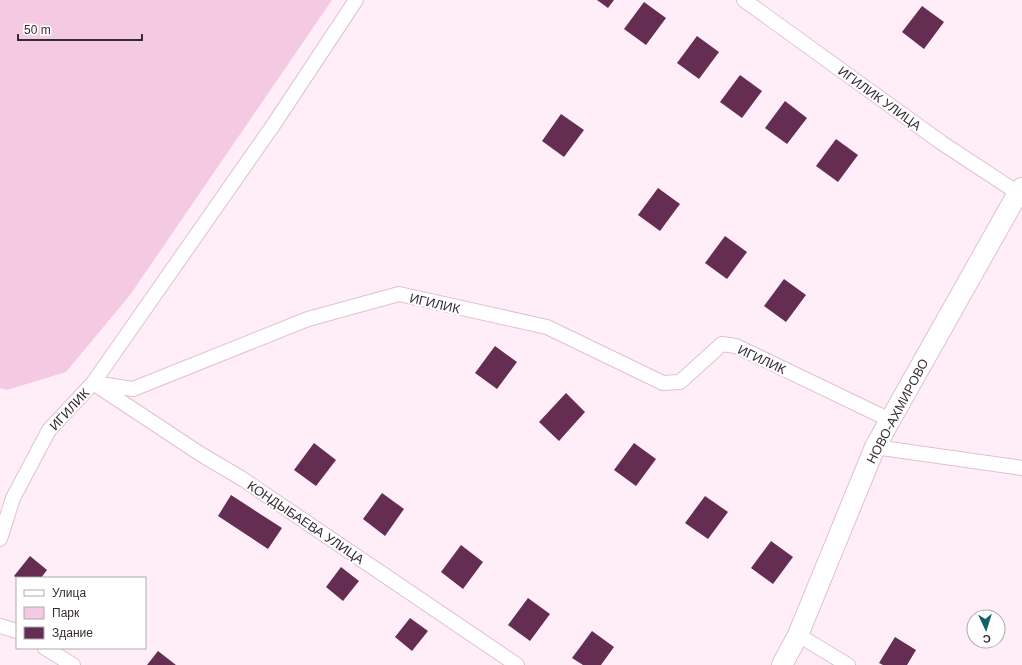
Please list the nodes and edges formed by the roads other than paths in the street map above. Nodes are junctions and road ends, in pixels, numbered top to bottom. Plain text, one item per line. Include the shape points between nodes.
1 (356, 0) edge
2 (744, 0) edge
3 (1020, 190) edge
4 (94, 383) junction
5 (890, 420) junction
6 (875, 447) junction
7 (1022, 468) edge
8 (0, 539) edge
9 (0, 626) edge
10 (16, 630) edge
11 (798, 635) junction
12 (47, 649) edge
13 (72, 665) edge
14 (517, 665) edge
15 (782, 665) edge
16 (848, 665) edge

1 - 4 street via 274,124
2 - 3 street, ИГИЛИК УЛИЦА via 942,143
3 - 5 street, НОВО-АХМИРОВО
4 - 5 street, ИГИЛИК via 133,389 308,319 399,294 547,328 663,383 680,382 722,344 736,346
4 - 8 street, ИГИЛИК via 49,430 13,498
4 - 14 street, КОНДЫБАЕВА УЛИЦА via 241,478
5 - 6 street, НОВО-АХМИРОВО
6 - 7 street
6 - 11 street, НОВО-АХМИРОВО
9 - 10 street
11 - 15 street, НОВО-АХМИРОВО
11 - 16 street
12 - 13 street

